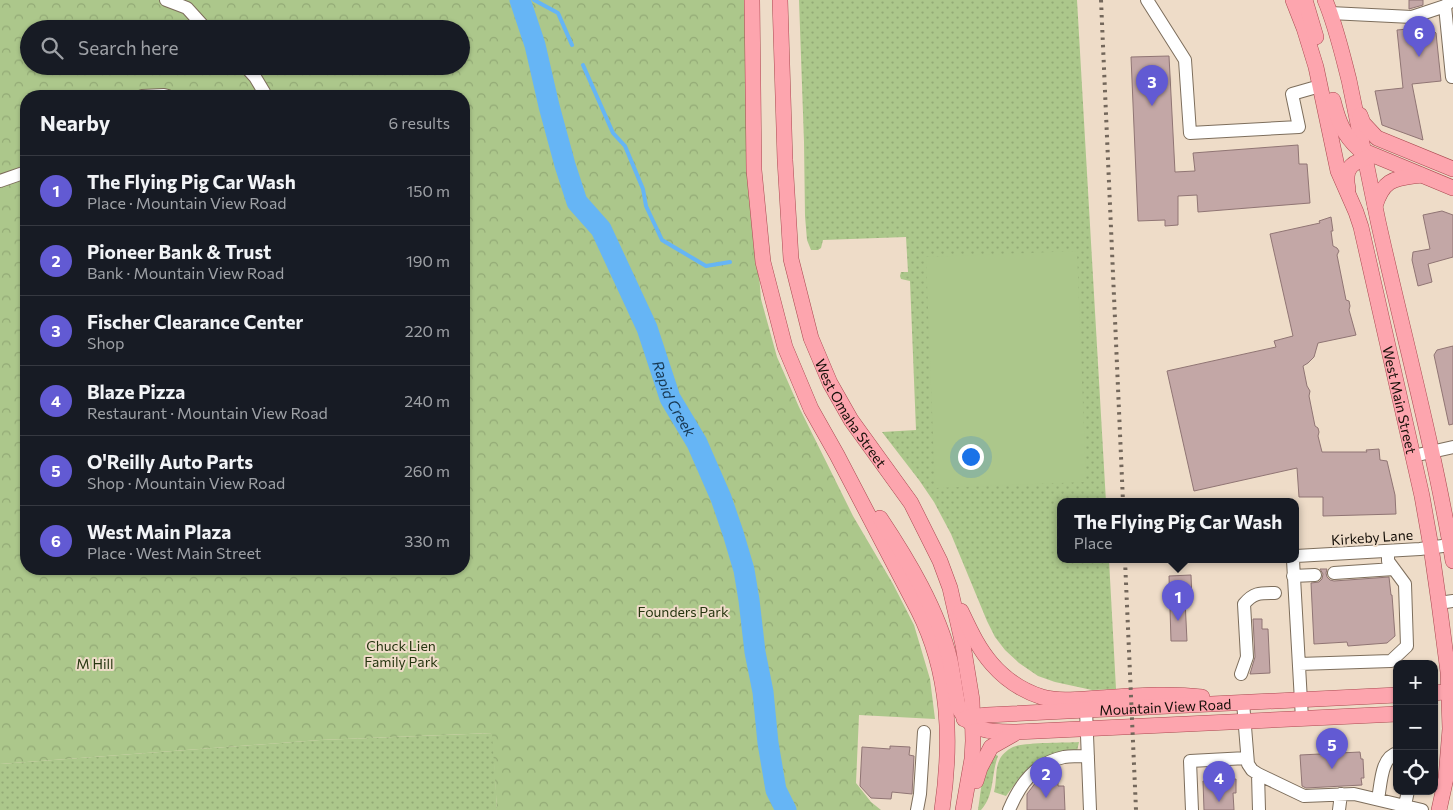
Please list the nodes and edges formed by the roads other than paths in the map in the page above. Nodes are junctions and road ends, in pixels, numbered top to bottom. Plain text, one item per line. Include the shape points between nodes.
1 (166, 0) edge
2 (752, 0) edge
3 (780, 0) edge
4 (1147, 0) edge
5 (1293, 0) edge
6 (1305, 0) edge
7 (1448, 3) edge
8 (1327, 6) edge
9 (198, 20) edge
10 (254, 75) edge
11 (1452, 77) edge
12 (1320, 86) junction
13 (263, 90) edge
14 (1353, 100) junction
15 (1367, 155) junction
16 (20, 174) edge
17 (1421, 175) junction
18 (1453, 179) edge
19 (0, 181) edge
20 (1350, 196) junction
21 (1375, 206) junction
22 (1453, 447) edge
23 (1431, 452) junction
24 (837, 455) junction
25 (1413, 456) junction
26 (1451, 541) edge
27 (1432, 547) junction
28 (1388, 550) junction
29 (1299, 556) edge
30 (1453, 562) edge
31 (1293, 563) edge
32 (1394, 569) junction
33 (1334, 573) dead end
34 (1315, 575) dead end
35 (1293, 576) junction
36 (950, 588) junction
37 (1275, 593) dead end
38 (1446, 602) edge
39 (1299, 664) junction
40 (1241, 674) dead end
41 (1445, 691) edge
42 (1393, 695) edge
43 (1301, 699) junction
44 (1243, 702) junction
45 (1086, 710) junction
46 (1446, 711) edge
47 (1393, 714) edge
48 (1302, 719) junction
49 (970, 720) junction
50 (1245, 722) junction
51 (1088, 729) junction
52 (924, 732) dead end
53 (1016, 732) junction
54 (948, 743) junction
55 (1393, 754) edge
56 (1088, 756) junction
57 (1247, 758) junction
58 (1258, 774) junction
59 (1450, 779) edge
60 (1342, 794) junction
61 (1407, 795) edge
62 (1378, 799) junction
63 (1405, 805) junction
64 (917, 810) edge
65 (942, 810) edge
66 (964, 810) edge
67 (971, 810) edge
68 (1009, 810) edge
69 (1090, 810) edge
70 (1192, 810) edge
71 (1259, 810) edge
72 (1338, 810) edge
73 (1422, 810) edge
74 (1440, 810) edge

1 - 9 street via 187,8
2 - 24 main road, West Omaha Street via 754,170 762,262 785,347 811,408
3 - 36 main road, West Omaha Street via 791,259 811,338 830,384 851,420 911,503
4 - 12 street via 1185,60 1190,134 1299,127 1292,94
5 - 12 main road, West Main Street
6 - 15 main road via 1338,120 1349,140
7 - 8 street via 1412,17
7 - 11 street
8 - 14 main road, West Main Street
10 - 13 street
12 - 20 main road, West Main Street via 1335,162
14 - 15 main road, West Main Street
14 - 18 main road via 1363,123 1377,138
15 - 17 main road
15 - 18 main road via 1384,153
15 - 20 main road via 1350,165 1347,171
15 - 21 main road, West Main Street
16 - 19 street
17 - 18 main road
17 - 21 main road via 1389,182 1379,194
20 - 25 main road, West Main Street via 1361,227
21 - 23 main road, West Main Street
22 - 23 street
23 - 25 street
23 - 26 main road, West Main Street
24 - 49 main road via 921,585 950,659 958,706
24 - 54 main road, West Omaha Street via 928,630 942,683
25 - 27 main road, West Main Street
26 - 27 street, Kirkeby Lane
26 - 30 main road, West Main Street
27 - 28 street, Kirkeby Lane
27 - 38 main road, West Main Street
28 - 29 street, Kirkeby Lane
28 - 32 street via 1388,561
31 - 35 street
32 - 33 street
32 - 39 street via 1405,584 1407,646 1391,661
34 - 35 street
35 - 39 street
36 - 44 main road via 978,645 992,664 1008,679 1034,694 1071,700 1181,695
36 - 49 main road, West Omaha Street via 972,700
37 - 40 street via 1250,596 1244,604 1247,657
38 - 41 main road, West Main Street via 1448,672
39 - 43 street
41 - 46 main road, West Main Street
42 - 43 main road, Mountain View Road
43 - 44 main road, Mountain View Road
43 - 48 street
44 - 45 main road, Mountain View Road
44 - 50 street
45 - 49 main road, Mountain View Road
45 - 51 street
46 - 59 main road, West Main Street via 1450,729
47 - 48 main road, Mountain View Road
48 - 50 main road, Mountain View Road
49 - 53 main road, Mountain View Road via 977,728 988,732
49 - 54 main road via 955,726
49 - 66 main road, West Omaha Street via 972,759
50 - 51 main road, Mountain View Road
50 - 57 street
51 - 53 main road, Mountain View Road
51 - 56 street
52 - 64 street
53 - 67 main road via 995,744 985,757
54 - 65 main road, West Omaha Street
55 - 62 street via 1385,761
56 - 68 street via 1066,757 1036,770 1016,793
56 - 69 street
57 - 58 street via 1252,770
57 - 70 street via 1190,760
58 - 60 street via 1304,796
58 - 71 street
59 - 74 main road, West Main Street
60 - 62 street
60 - 72 street
61 - 63 street
62 - 63 street
63 - 73 street

